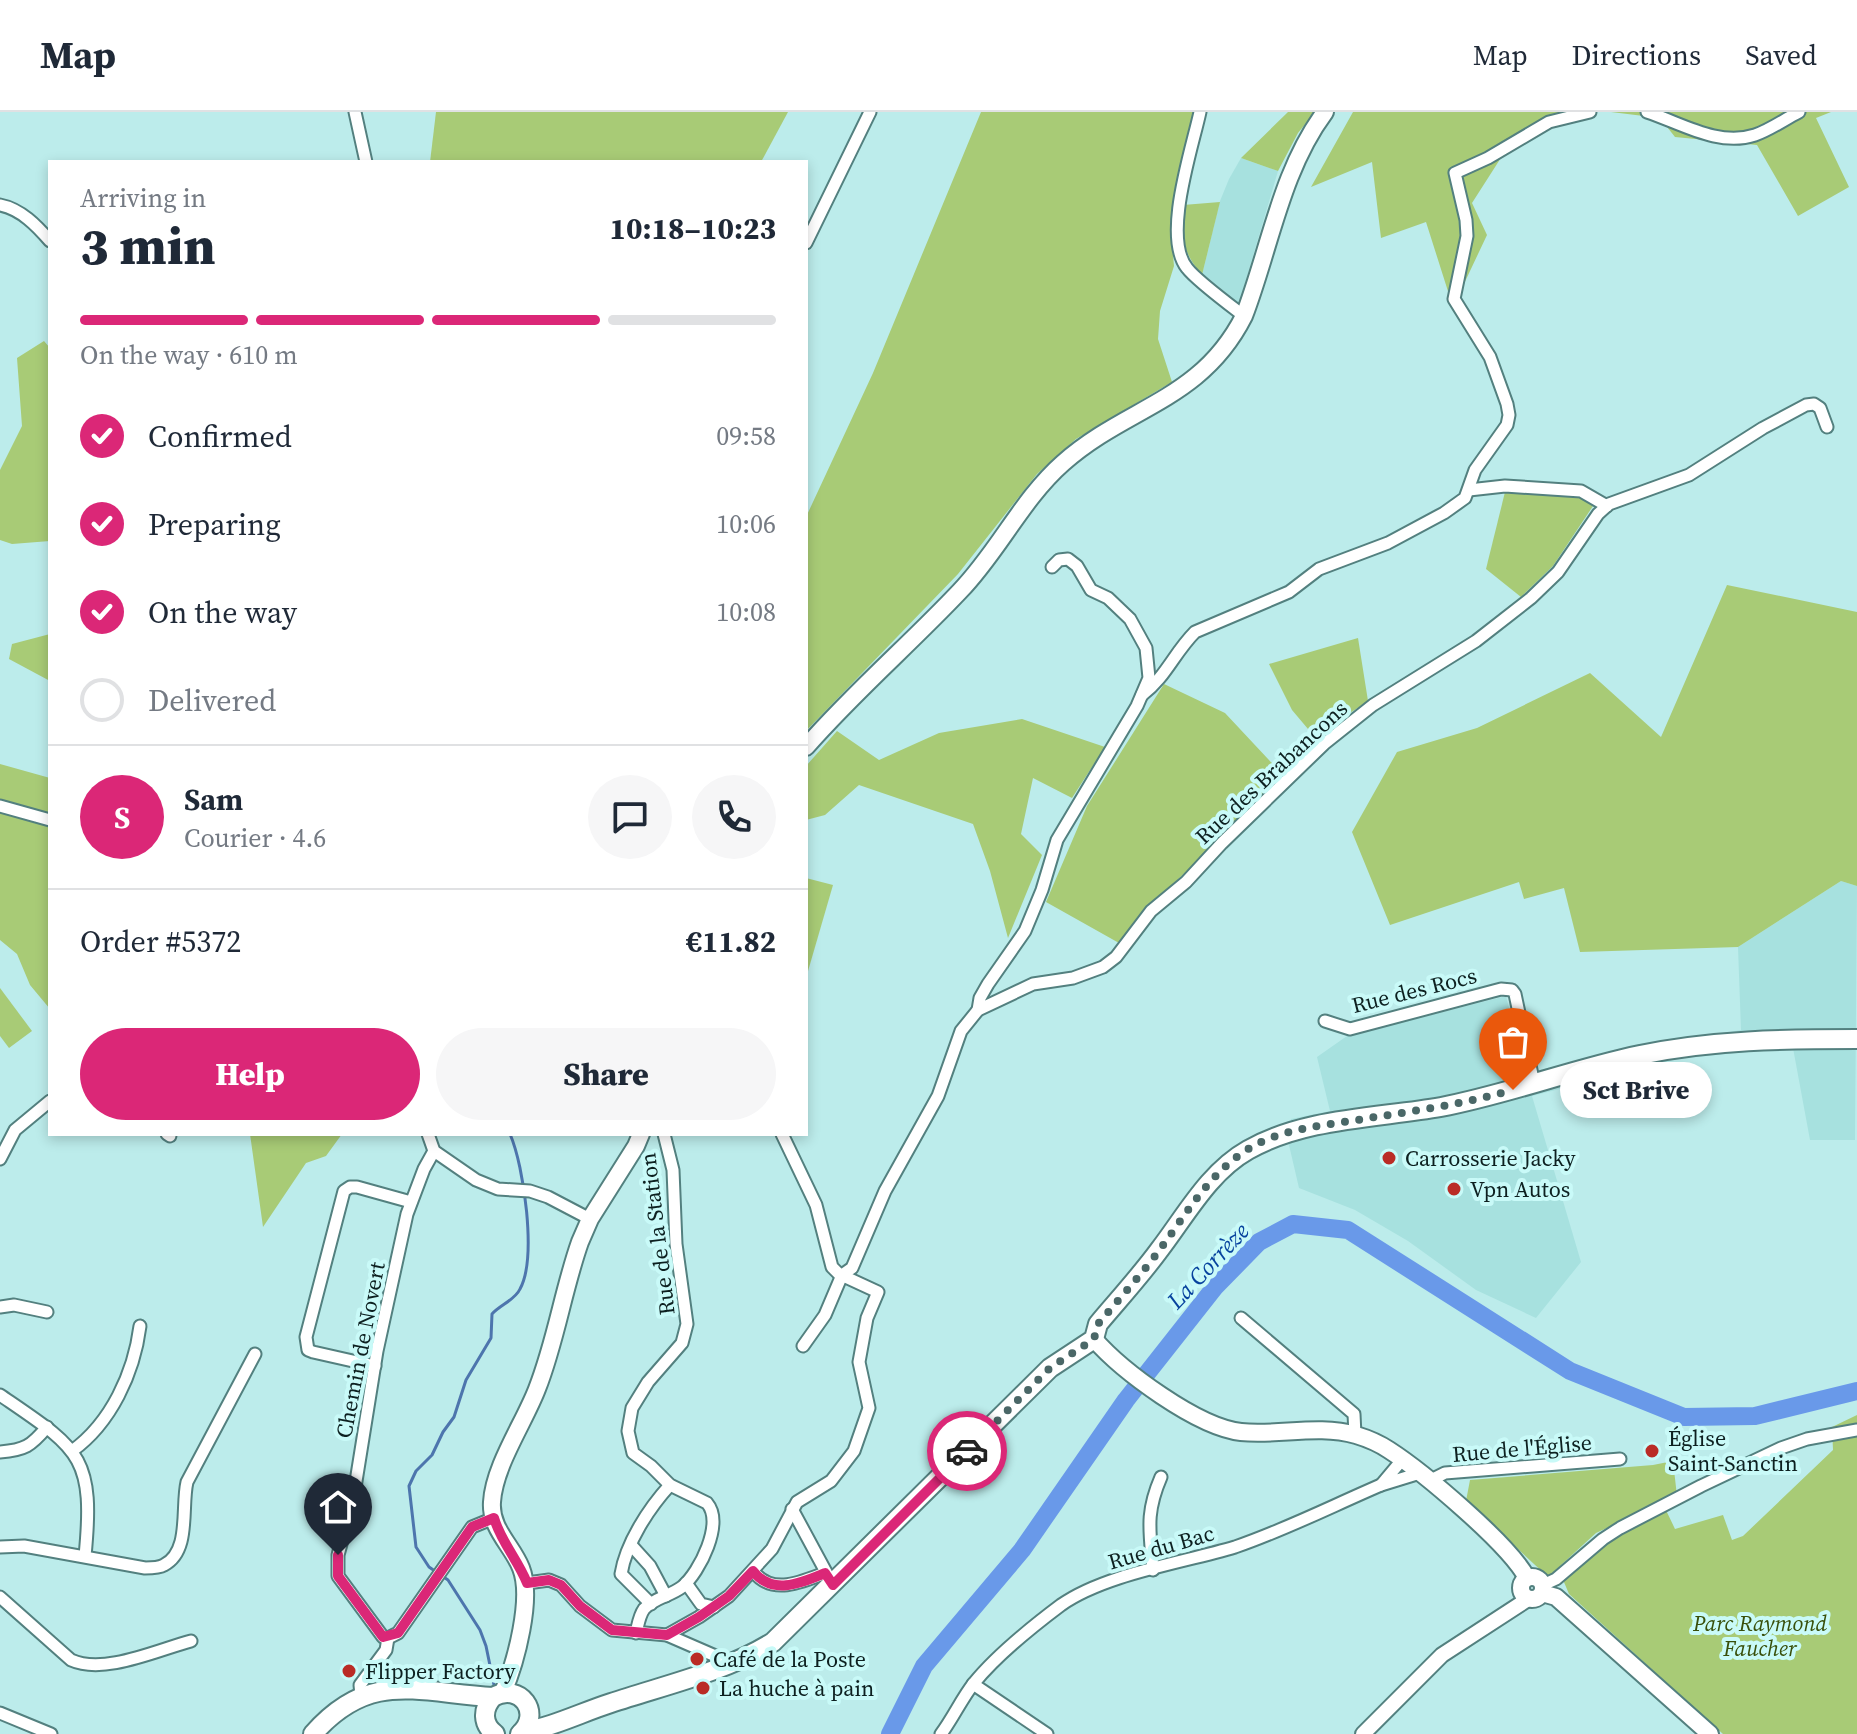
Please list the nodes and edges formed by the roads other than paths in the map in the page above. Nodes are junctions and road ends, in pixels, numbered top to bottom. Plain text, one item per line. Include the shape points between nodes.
1 (355, 112) edge
2 (870, 112) edge
3 (1200, 112) edge
4 (1325, 112) edge
5 (1590, 112) edge
6 (1647, 112) edge
7 (1799, 112) edge
8 (366, 160) edge
9 (0, 205) edge
10 (48, 239) edge
11 (808, 239) edge
12 (1244, 316) junction
13 (1827, 427) dead end
14 (1469, 490) junction
15 (1607, 506) junction
16 (1052, 567) dead end
17 (1142, 695) junction
18 (808, 745) edge
19 (0, 806) edge
20 (48, 819) edge
21 (978, 1010) junction
22 (1325, 1021) dead end
23 (1857, 1039) edge
24 (1534, 1084) junction
25 (48, 1103) edge
26 (429, 1136) edge
27 (640, 1136) edge
28 (664, 1136) edge
29 (783, 1136) edge
30 (434, 1151) junction
31 (0, 1159) edge
32 (411, 1202) junction
33 (590, 1219) junction
34 (842, 1275) junction
35 (0, 1307) edge
36 (47, 1312) dead end
37 (1241, 1318) dead end
38 (140, 1326) dead end
39 (803, 1346) dead end
40 (1100, 1346) junction
41 (255, 1354) dead end
42 (375, 1366) junction
43 (0, 1395) edge
44 (47, 1427) junction
45 (1857, 1430) edge
46 (1355, 1435) junction
47 (72, 1451) junction
48 (0, 1452) edge
49 (1620, 1459) dead end
50 (1402, 1460) junction
51 (1161, 1477) dead end
52 (1424, 1477) junction
53 (670, 1485) junction
54 (1381, 1485) junction
55 (792, 1509) junction
56 (494, 1518) junction
57 (631, 1545) junction
58 (0, 1547) edge
59 (85, 1556) junction
60 (1153, 1570) junction
61 (753, 1571) junction
62 (829, 1579) junction
63 (527, 1583) junction
64 (686, 1583) junction
65 (1538, 1592) junction
66 (666, 1596) junction
67 (0, 1597) edge
68 (651, 1604) junction
69 (714, 1607) junction
70 (636, 1633) junction
71 (667, 1635) junction
72 (388, 1638) junction
73 (191, 1641) dead end
74 (723, 1666) junction
75 (973, 1684) junction
76 (361, 1695) junction
77 (458, 1695) junction
78 (512, 1699) junction
79 (0, 1713) edge
80 (331, 1717) junction
81 (564, 1719) junction
82 (488, 1727) edge
83 (521, 1733) edge
84 (51, 1734) edge
85 (313, 1734) edge
86 (320, 1734) edge
87 (941, 1734) edge
88 (1047, 1734) edge
89 (1363, 1734) edge
90 (1710, 1734) edge

1 - 8 street
2 - 11 street
3 - 12 street via 1177,219 1178,245 1186,267
4 - 12 main road via 1291,173
5 - 14 street via 1549,122 1455,173 1467,236 1454,299 1490,357 1509,415 1475,470
6 - 7 street via 1712,136 1739,137
9 - 10 street via 35,223
12 - 18 main road via 1233,338 1198,376 1087,445 1046,479 962,589
13 - 15 street via 1820,408 1806,405 1689,475
14 - 15 street via 1505,486 1581,491
14 - 17 street via 1444,513 1388,543 1319,569 1289,592 1195,632 1157,684
15 - 21 street, Rue des Brabancons via 1558,572 1531,598 1324,744 1151,911 1116,957 1103,967 1033,984
16 - 17 street via 1068,559 1091,590 1130,619 1146,648 1149,678
17 - 21 street via 1057,840 1025,931 988,984
19 - 20 street
21 - 34 street via 961,1031 938,1096 885,1191 852,1268
22 - 24 street, Rue des Rocs via 1350,1029 1512,990
23 - 24 main road via 1758,1039 1686,1047
24 - 40 main road via 1442,1107 1311,1126 1245,1151 1218,1174 1098,1324
25 - 31 street via 15,1130
26 - 30 street
27 - 33 main road
28 - 53 street, Rue de la Station via 673,1170 687,1324 682,1343 632,1408 628,1431 633,1453
29 - 34 street via 816,1205 832,1267
30 - 32 street, Chemin de Novert
30 - 33 street via 476,1180 548,1197
32 - 42 street, Chemin de Novert
32 - 42 street via 357,1187 344,1191 306,1337 308,1350
33 - 56 main road via 569,1272 537,1389 495,1485
34 - 39 street via 825,1315
34 - 55 street via 878,1292 859,1362 869,1408 854,1451 831,1481
35 - 36 street
37 - 46 street via 1354,1414
38 - 47 street via 122,1389 107,1414
40 - 46 main road via 1180,1408 1220,1428
40 - 62 main road via 1050,1368
41 - 59 street via 187,1482 177,1553 163,1565 145,1568
42 - 72 street, Chemin de Novert via 337,1568 355,1600
43 - 44 street
44 - 47 street
44 - 48 street via 20,1450
45 - 65 street via 1781,1448 1701,1486 1603,1539
46 - 50 main road
47 - 59 street via 88,1493
49 - 52 street, Rue de l'Église
50 - 52 main road
50 - 54 street, Rue du Bac
51 - 60 street via 1148,1517
52 - 54 street, Rue du Bac
52 - 65 main road via 1504,1548 1527,1578 1536,1577
53 - 57 street
53 - 64 street, Rue de la Station via 711,1506 714,1525
54 - 60 street, Rue du Bac via 1282,1529
55 - 61 street via 772,1549
55 - 62 street
56 - 63 main road
56 - 72 street via 472,1527 398,1633
57 - 66 street
57 - 68 street via 621,1574
58 - 59 street
60 - 75 street, Rue du Bac via 1097,1586 1062,1604
61 - 62 street via 769,1584 784,1586
61 - 69 street
62 - 74 main road via 773,1642
63 - 70 street via 549,1580 561,1585 612,1630
63 - 78 main road
64 - 66 street
64 - 69 street via 701,1604
65 - 89 street via 1442,1655
65 - 90 main road via 1556,1597
66 - 68 street
67 - 73 street via 82,1665 106,1665
68 - 70 street
69 - 71 street
70 - 71 street
71 - 74 street via 720,1658
72 - 76 street via 386,1650 360,1685
74 - 81 main road
75 - 87 street, Rue du Bac
75 - 88 street
76 - 77 main road via 403,1690
76 - 80 main road
77 - 78 main road
77 - 82 main road via 474,1704
78 - 81 main road via 536,1716
78 - 82 main road via 488,1703
78 - 83 main road via 529,1722
79 - 84 street
80 - 85 main road
80 - 86 main road
81 - 83 main road

